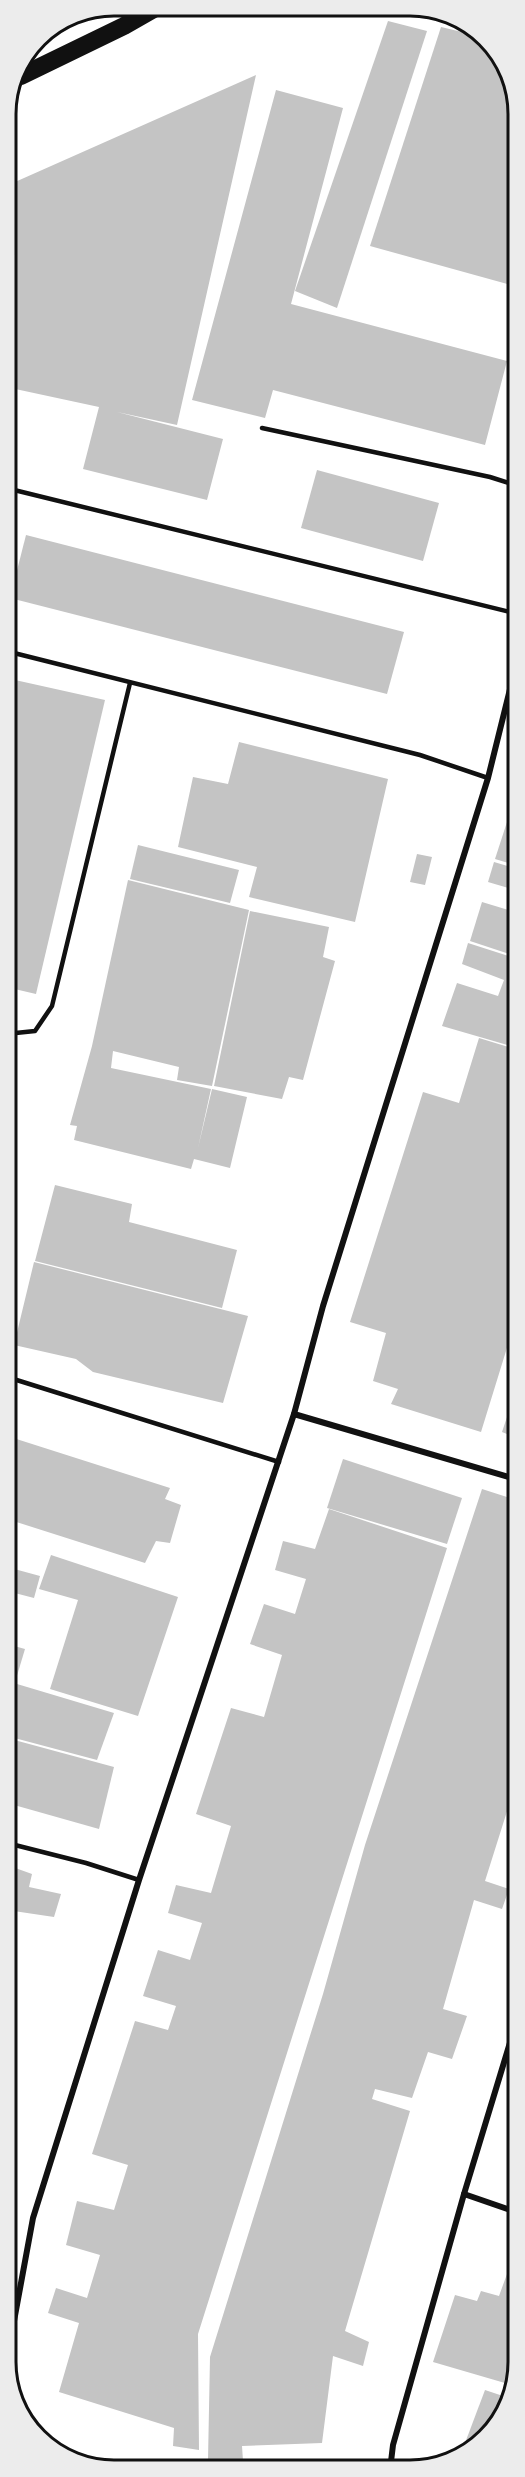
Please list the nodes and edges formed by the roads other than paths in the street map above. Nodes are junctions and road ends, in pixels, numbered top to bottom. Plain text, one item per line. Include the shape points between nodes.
1 (142, 16) edge
2 (26, 74) edge
3 (262, 428) dead end
4 (508, 483) edge
5 (17, 491) edge
6 (508, 612) edge
7 (17, 654) edge
8 (130, 683) junction
9 (508, 698) edge
10 (488, 778) junction
11 (17, 1033) edge
12 (16, 1380) edge
13 (294, 1414) junction
14 (279, 1462) junction
15 (508, 1476) edge
16 (16, 1846) edge
17 (139, 1880) junction
18 (508, 2049) edge
19 (464, 2194) junction
20 (508, 2209) edge
21 (16, 2310) edge
22 (391, 2460) edge

1 - 2 highway
3 - 4 lane
5 - 6 lane
7 - 8 lane
8 - 10 lane via 420,755
8 - 11 lane via 52,1006 35,1031
9 - 10 street
10 - 13 street via 323,1306
12 - 14 lane
13 - 14 street
13 - 15 street
14 - 17 street
16 - 17 lane
17 - 21 street via 33,2218
18 - 19 street
19 - 20 street
19 - 22 street

